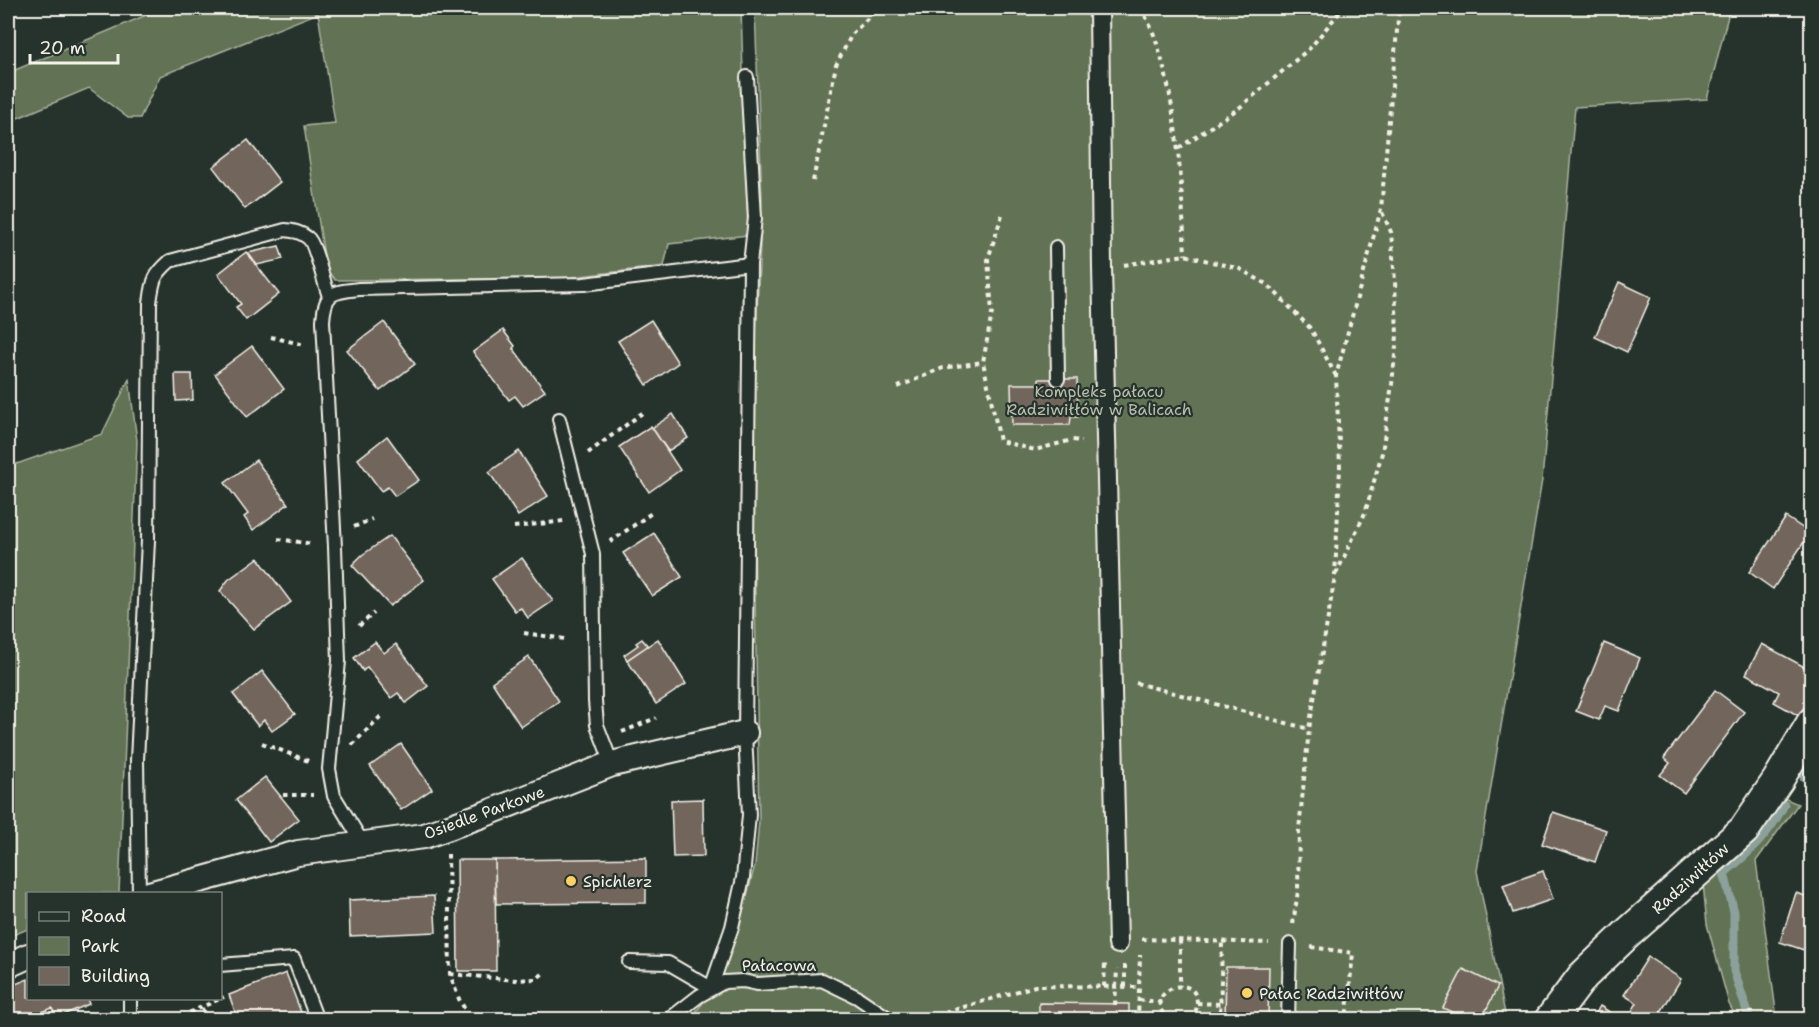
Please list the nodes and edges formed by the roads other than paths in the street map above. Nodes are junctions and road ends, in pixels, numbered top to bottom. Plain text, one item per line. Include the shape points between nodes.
1 (1099, 8) edge
2 (747, 77) dead end
3 (1056, 247) dead end
4 (750, 264) junction
5 (330, 296) junction
6 (1058, 379) dead end
7 (559, 419) dead end
8 (1812, 723) edge
9 (745, 733) junction
10 (612, 764) junction
11 (364, 845) junction
12 (139, 892) edge
13 (155, 892) edge
14 (1119, 944) dead end
15 (1290, 944) road end
16 (27, 956) edge
17 (629, 962) dead end
18 (8, 965) edge
19 (222, 965) edge
20 (711, 988) junction
21 (130, 1000) edge
22 (130, 1020) edge
23 (317, 1020) edge
24 (668, 1020) edge
25 (891, 1020) edge
26 (1288, 1020) edge
27 (1550, 1020) edge

1 - 14 street
2 - 4 lane via 755,218
3 - 6 lane
4 - 5 lane via 584,284 359,289
4 - 9 lane
5 - 11 lane via 324,305 324,350 339,661 329,769 334,796
5 - 12 lane via 313,243 297,232 285,230 170,261 153,281 148,541 137,760
7 - 10 lane via 593,554 597,725
8 - 27 street, Radziwiłłów via 1744,830 1583,976
9 - 10 street, Osiedle Parkowe
9 - 20 lane via 749,814 743,878 732,927
10 - 11 street, Osiedle Parkowe via 448,829
11 - 13 street, Osiedle Parkowe via 298,853
15 - 26 lane
16 - 18 street
17 - 20 lane via 668,963
19 - 23 lane via 294,959
20 - 24 lane, Pałacowa
20 - 25 lane, Pałacowa via 724,982 822,980
21 - 22 lane

